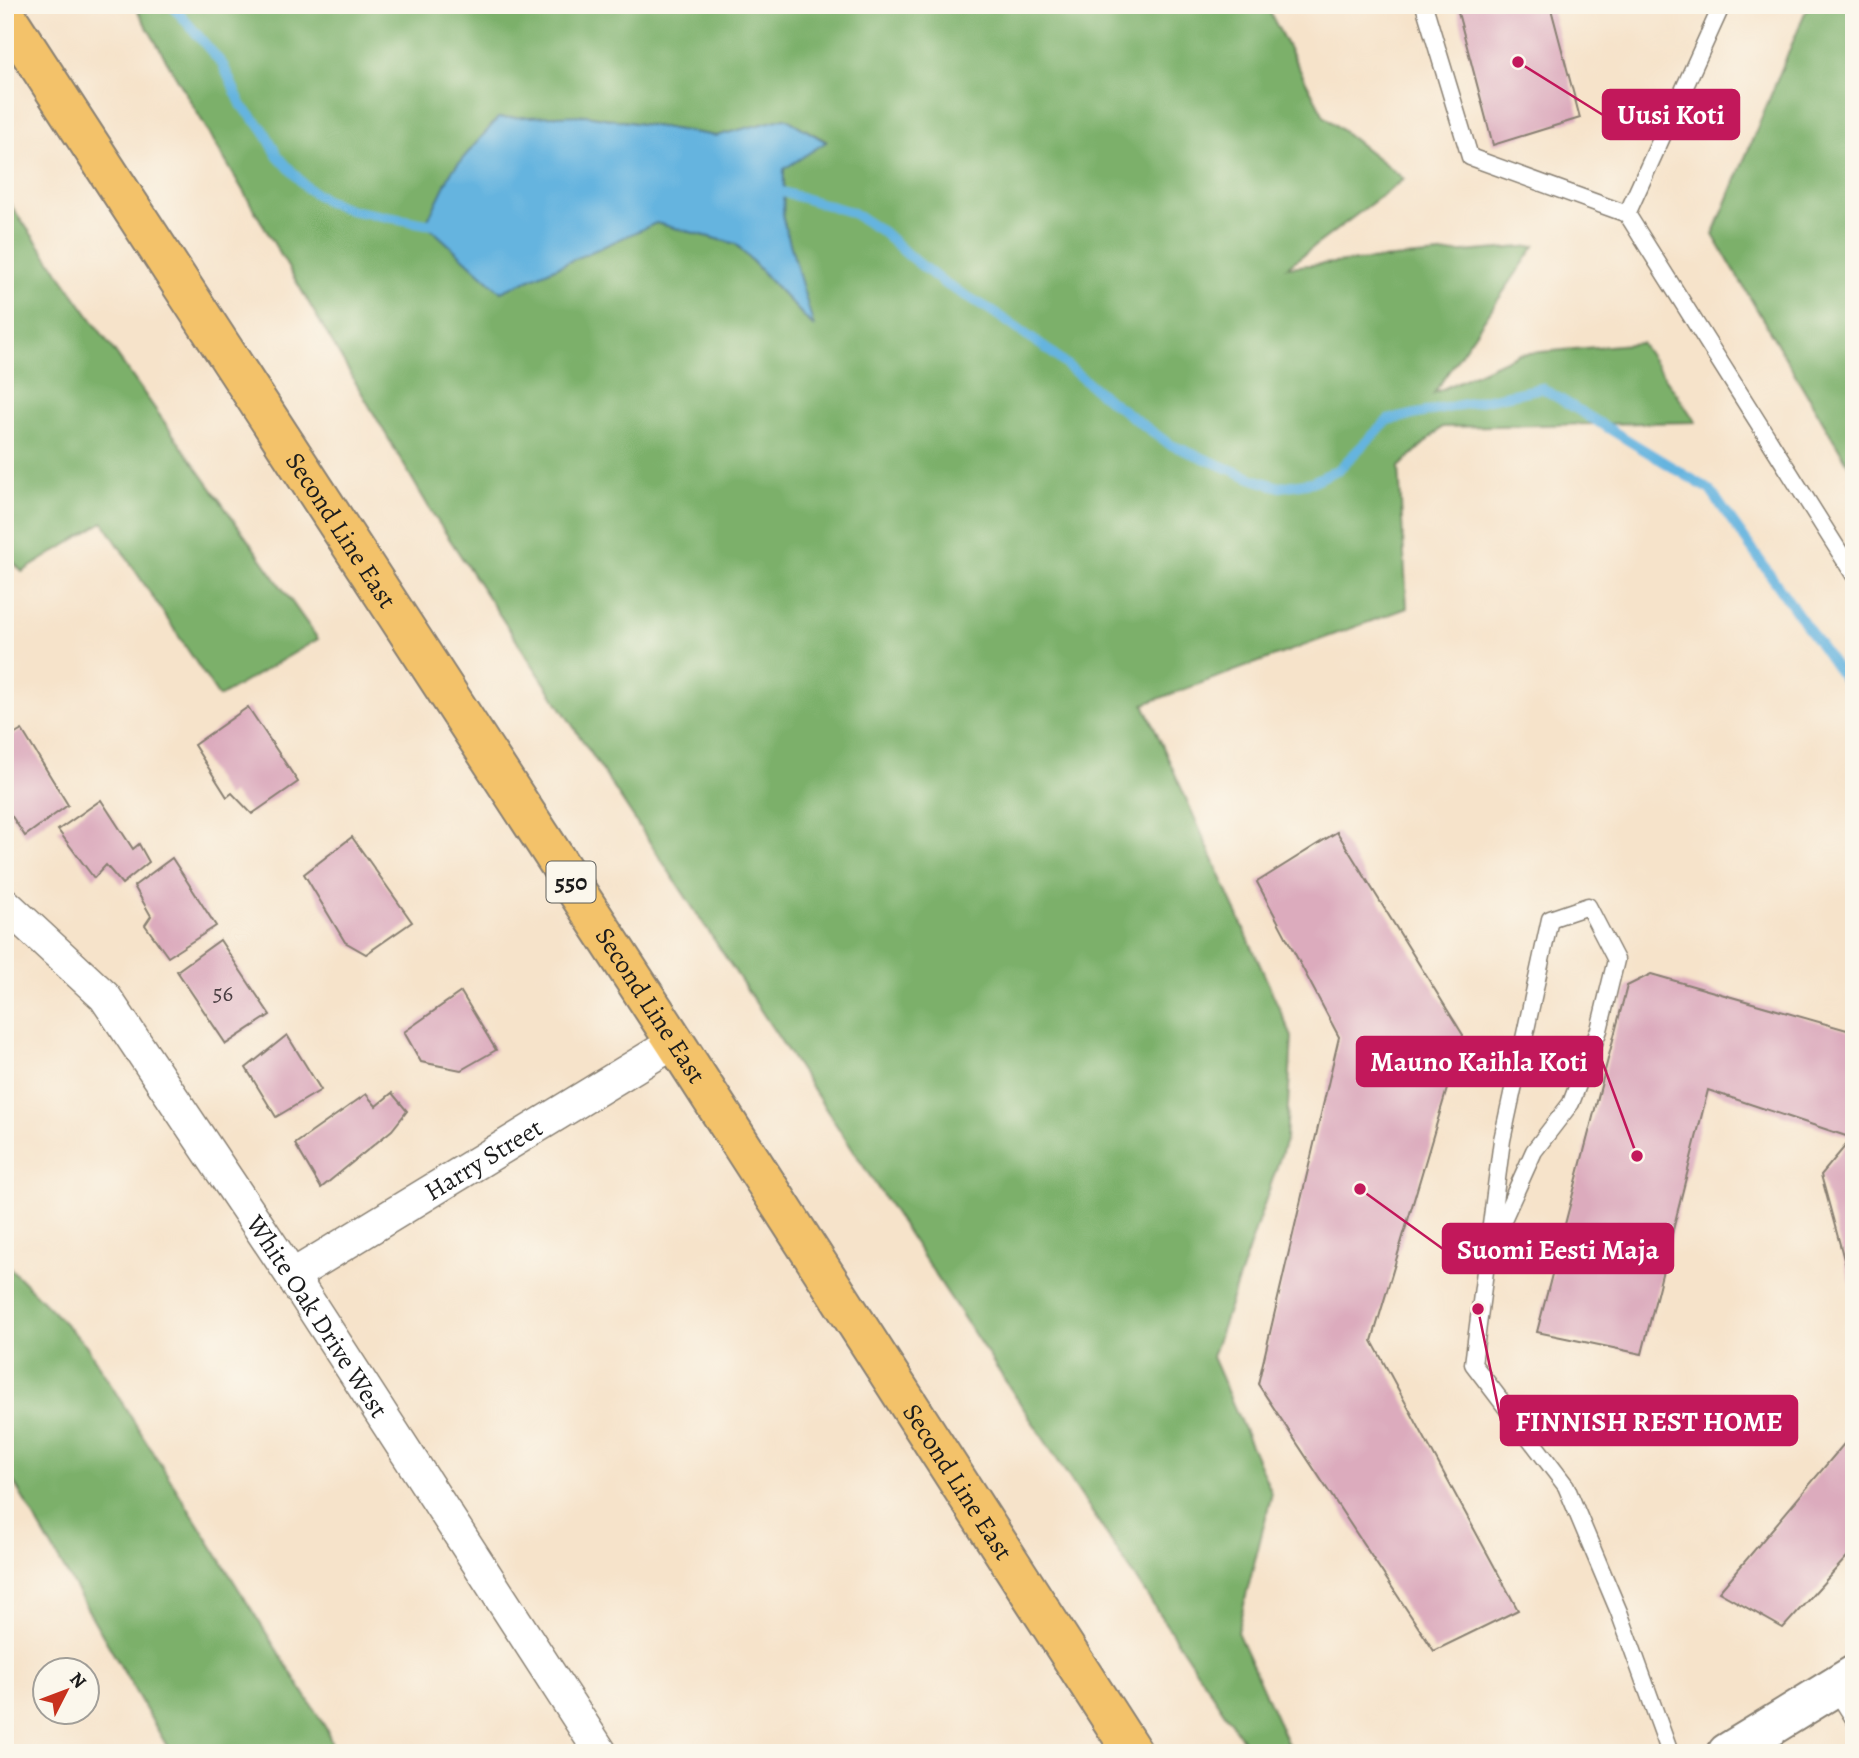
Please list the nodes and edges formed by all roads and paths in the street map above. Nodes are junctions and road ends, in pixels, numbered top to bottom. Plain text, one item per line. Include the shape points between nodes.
1 (1424, 5) edge
2 (1722, 5) edge
3 (5, 14) edge
4 (1627, 214) junction
5 (1854, 575) edge
6 (5, 904) edge
7 (675, 1042) junction
8 (1487, 1255) junction
9 (292, 1276) junction
10 (1844, 1681) edge
11 (1854, 1719) edge
12 (601, 1753) edge
13 (1133, 1753) edge
14 (1670, 1753) edge
15 (1727, 1753) edge

1 - 4 lane via 1470,157
2 - 4 lane
3 - 7 highway, Second Line East / 550
4 - 5 lane
6 - 9 street, White Oak Drive West via 105,997
7 - 9 street, Harry Street
7 - 13 highway, Second Line East / 550
8 - 8 lane via 1502,1140 1550,919 1588,906 1615,960 1599,1030 1571,1103 1534,1151
8 - 14 lane via 1473,1364 1566,1486 1619,1612
9 - 12 street, White Oak Drive West
10 - 11 lane
10 - 15 street

